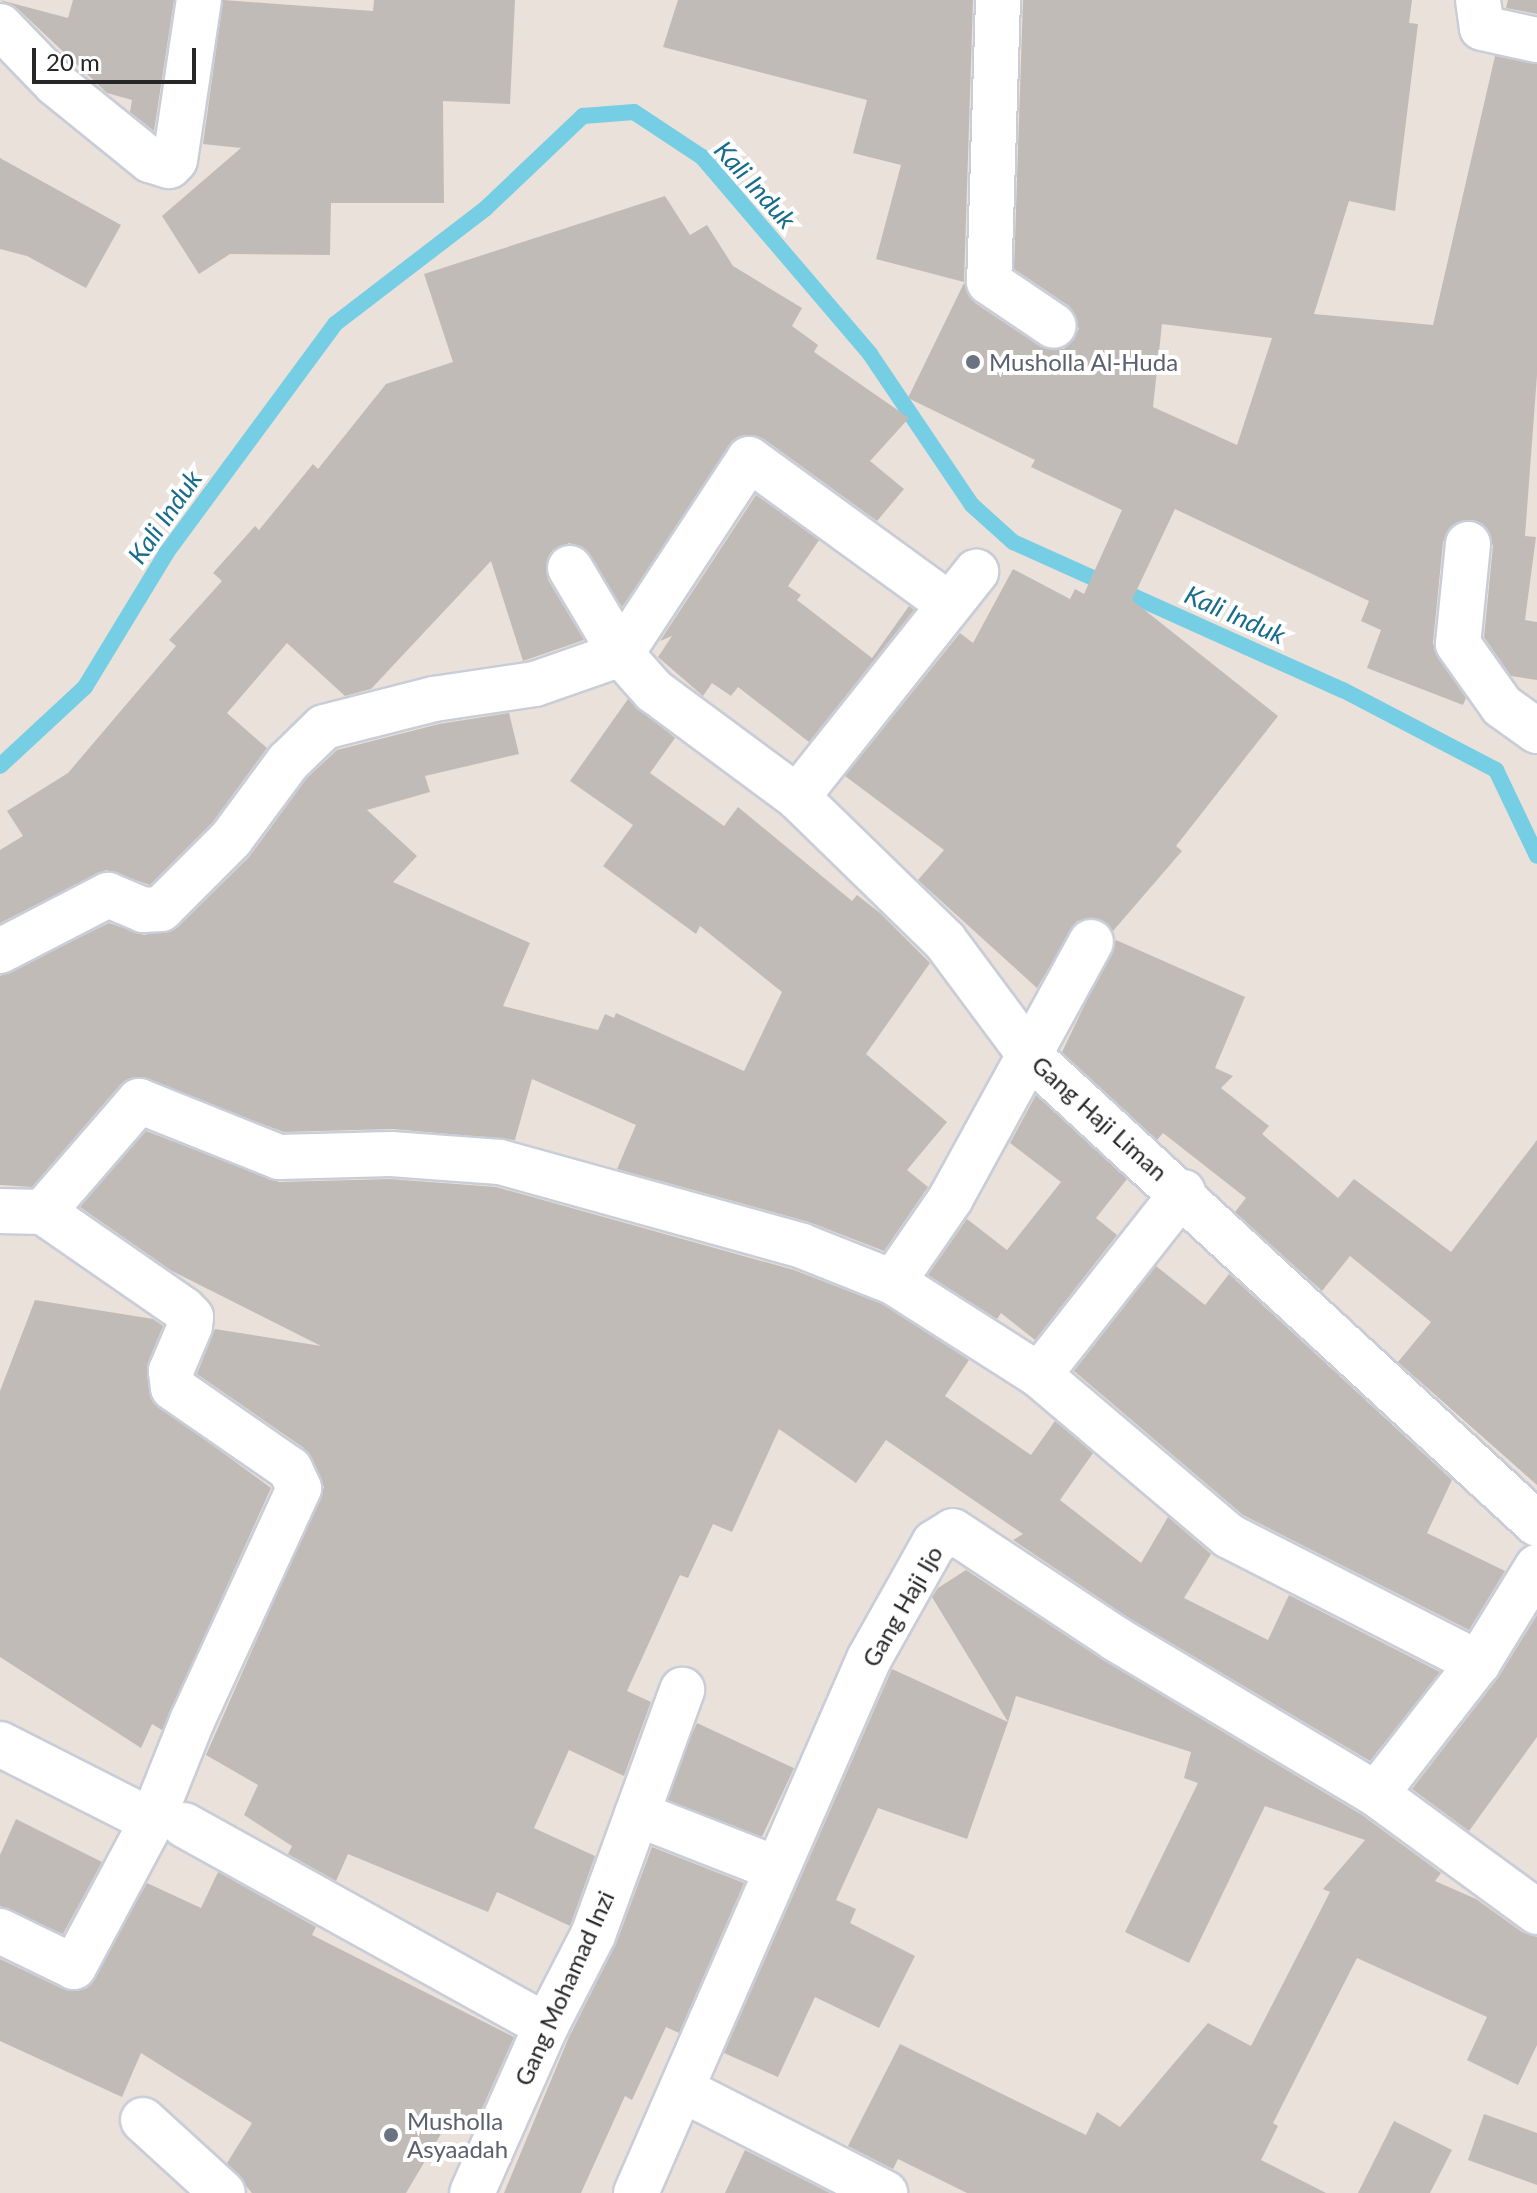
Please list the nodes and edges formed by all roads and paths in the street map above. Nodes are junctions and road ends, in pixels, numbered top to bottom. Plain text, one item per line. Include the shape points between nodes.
1 (199, 0) edge
2 (998, 0) edge
3 (1478, 0) edge
4 (0, 26) edge
5 (1537, 40) edge
6 (1054, 326) dead end
7 (1468, 544) dead end
8 (570, 568) dead end
9 (621, 654) junction
10 (1537, 731) edge
11 (797, 797) junction
12 (1091, 942) dead end
13 (0, 951) edge
14 (1032, 1058) junction
15 (1183, 1192) junction
16 (0, 1211) edge
17 (43, 1212) junction
18 (893, 1282) junction
19 (1039, 1375) junction
20 (1537, 1524) edge
21 (1537, 1567) edge
22 (1478, 1663) junction
23 (682, 1690) dead end
24 (0, 1744) edge
25 (1376, 1794) junction
26 (637, 1814) junction
27 (168, 1823) junction
28 (777, 1869) junction
29 (1537, 1912) edge
30 (0, 1931) edge
31 (546, 2026) junction
32 (683, 2090) junction
33 (143, 2120) dead end
34 (223, 2193) edge
35 (472, 2193) edge
36 (636, 2193) edge
37 (885, 2193) edge

1 - 4 street via 175,160 169,166 150,160 56,84
2 - 6 street via 989,282
3 - 5 street via 1482,28
7 - 10 street via 1458,644 1502,706
8 - 9 street, Gang Haji Liman
9 - 11 street, Gang Haji Liman via 673,706
9 - 11 street via 749,459 963,588
9 - 13 street via 535,684 434,699 324,727 298,751 231,839 161,909 143,910 108,895
11 - 14 street, Gang Haji Liman via 945,941
12 - 14 street
14 - 15 street, Gang Haji Liman
14 - 18 street via 951,1198
15 - 19 street
15 - 20 street, Gang Haji Liman
16 - 17 street
17 - 18 street via 139,1101 279,1157 391,1154 500,1162 802,1246
17 - 27 street via 183,1309 190,1326 171,1371 173,1388 290,1469 299,1488
18 - 19 street
19 - 22 street via 1229,1536
21 - 22 street
22 - 25 street
23 - 26 street, Gang Mohamad Inzi
24 - 27 street
25 - 28 street, Gang Haji Ijo via 1116,1639 953,1531 934,1543 869,1659
25 - 29 street, Gang Haji Ijo
26 - 28 street
26 - 31 street, Gang Mohamad Inzi via 593,1935
27 - 30 street via 74,1967
27 - 31 street
28 - 32 street, Gang Haji Ijo
31 - 35 street, Gang Mohamad Inzi
32 - 36 street, Gang Haji Ijo
32 - 37 street
33 - 34 street

